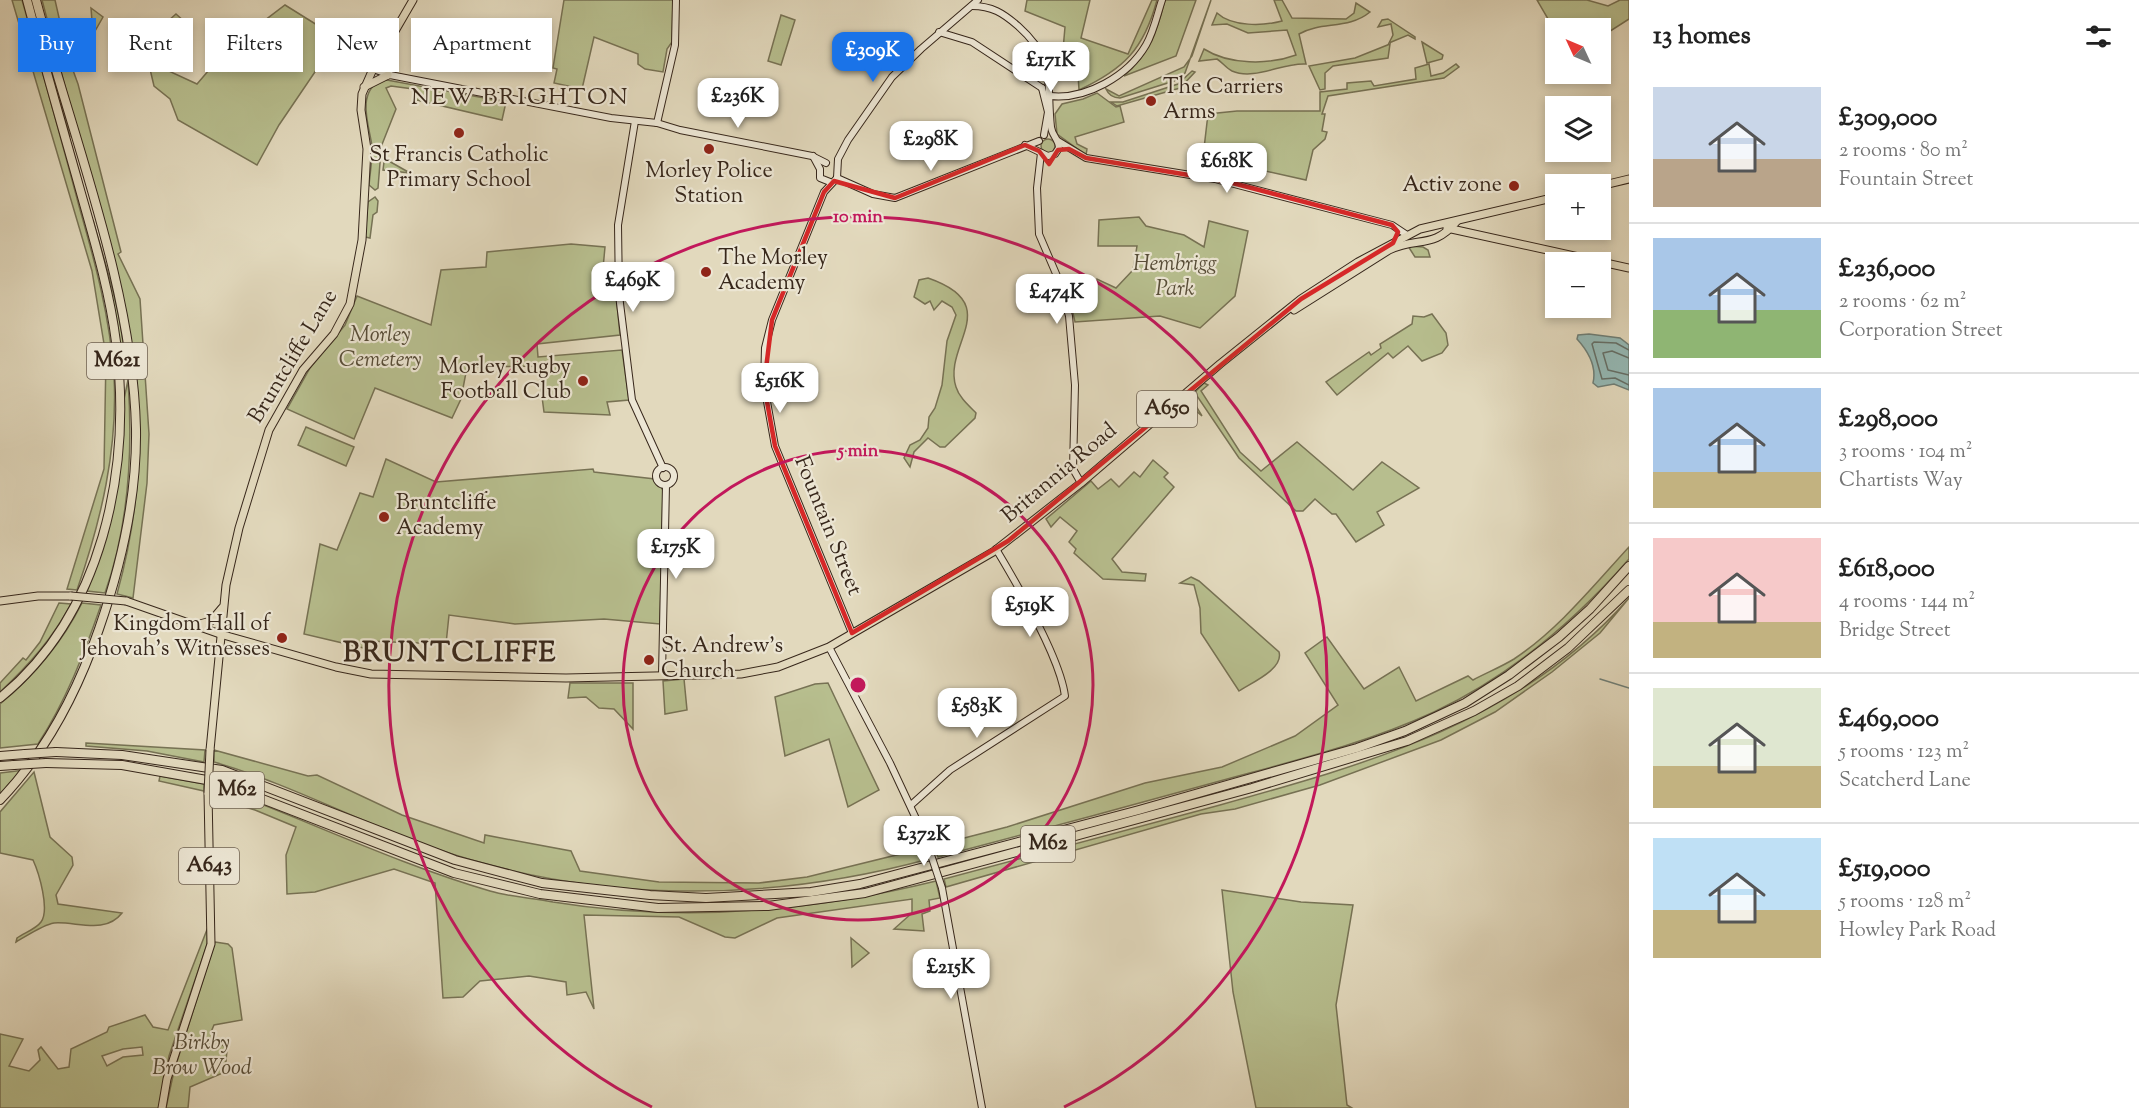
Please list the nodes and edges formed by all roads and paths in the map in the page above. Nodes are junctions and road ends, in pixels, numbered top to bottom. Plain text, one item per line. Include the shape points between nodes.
1 (27, 0) edge
2 (36, 0) edge
3 (413, 0) edge
4 (676, 0) edge
5 (978, 0) edge
6 (1162, 0) edge
7 (986, 3) edge
8 (972, 6) junction
9 (399, 24) edge
10 (939, 32) junction
11 (372, 72) edge
12 (381, 72) edge
13 (388, 72) edge
14 (389, 75) junction
15 (364, 87) junction
16 (1045, 87) junction
17 (1052, 97) junction
18 (1070, 97) junction
19 (1050, 112) junction
20 (635, 121) junction
21 (657, 123) junction
22 (1042, 138) junction
23 (1056, 138) junction
24 (1025, 145) junction
25 (1069, 149) junction
26 (1058, 150) junction
27 (1040, 152) junction
28 (812, 156) junction
29 (1048, 156) junction
30 (1041, 162) junction
31 (832, 165) junction
32 (820, 169) junction
33 (837, 178) junction
34 (1629, 179) edge
35 (822, 180) junction
36 (830, 182) junction
37 (1611, 183) edge
38 (824, 192) junction
39 (1545, 200) edge
40 (1456, 221) junction
41 (1428, 227) junction
42 (1397, 228) junction
43 (1437, 228) junction
44 (1420, 229) junction
45 (1450, 229) junction
46 (1458, 231) junction
47 (1407, 236) junction
48 (1439, 238) junction
49 (1425, 242) junction
50 (1393, 243) junction
51 (1629, 268) edge
52 (1275, 321) junction
53 (663, 468) junction
54 (1081, 483) junction
55 (666, 485) junction
56 (996, 549) junction
57 (1629, 566) edge
58 (1629, 590) edge
59 (0, 601) edge
60 (223, 606) junction
61 (196, 626) junction
62 (852, 633) junction
63 (220, 634) junction
64 (829, 647) junction
65 (662, 675) junction
66 (0, 698) edge
67 (0, 756) edge
68 (0, 766) edge
69 (0, 801) edge
70 (910, 805) junction
71 (162, 1108) edge
72 (982, 1108) edge

1 - 66 highway, M621 via 105,285 116,344 119,410 112,491 91,574 49,650
2 - 69 highway, M621 via 89,184 124,325 136,430 132,491 119,564 94,644 61,719 21,778
3 - 9 main road, Bruntcliffe Lane / A643
4 - 21 main road via 675,45
5 - 8 main road
6 - 18 main road via 1153,30 1135,59 1098,87
7 - 8 main road
7 - 16 main road via 1035,43 1045,60
8 - 10 main road
10 - 16 main road via 972,42
10 - 31 main road via 892,77
11 - 15 main road, Bruntcliffe Lane / A643
12 - 14 main road
13 - 14 main road
14 - 15 main road
14 - 20 main road
15 - 60 main road, Bruntcliffe Lane / A643 via 360,110 367,148 362,240 353,295 340,325 303,370 269,430 239,528
16 - 17 main road
16 - 19 main road
17 - 18 main road
17 - 19 main road
18 - 19 main road via 1058,102
19 - 22 main road
19 - 23 main road
20 - 21 main road
20 - 53 main road via 618,225 620,295 632,400
21 - 28 main road
22 - 23 main road
22 - 24 main road
22 - 27 main road
23 - 25 main road
23 - 26 main road
24 - 27 main road
24 - 33 main road via 895,198 873,195
25 - 26 main road
25 - 42 main road via 1086,158 1225,181
26 - 29 main road
27 - 29 main road
27 - 30 main road
28 - 31 main road
28 - 32 main road
29 - 30 main road
30 - 54 main road via 1037,188 1040,234 1068,316 1075,385 1073,469
31 - 32 main road
31 - 33 main road
32 - 35 main road
33 - 36 main road
34 - 37 main road
35 - 36 main road
35 - 38 main road
36 - 38 main road, Fountain Street
38 - 62 main road, Fountain Street via 772,320 765,348 764,385 775,446
39 - 40 main road, A650
40 - 41 main road, A650
40 - 45 main road, A650
41 - 43 main road
41 - 44 main road, Britannia Road / A650
42 - 44 main road
42 - 47 main road
42 - 50 main road
43 - 45 main road
43 - 48 main road
44 - 47 main road, Britannia Road / A650
44 - 49 main road via 1417,234
45 - 46 main road
45 - 48 main road, A650
46 - 48 main road
46 - 51 main road
47 - 49 main road
47 - 50 main road, Britannia Road / A650
48 - 49 main road, A650
49 - 52 main road, Britannia Road / A650 via 1405,243 1389,250
50 - 52 main road, Britannia Road / A650 via 1329,281
52 - 54 main road, Britannia Road / A650
53 - 55 main road via 657,473 657,480
53 - 55 main road via 674,474
54 - 56 main road, Britannia Road / A650
55 - 65 main road
56 - 62 main road, Britannia Road / A650
56 - 70 main road via 1031,612 1065,696 950,770
57 - 67 highway, M62, bridge via 1590,609 1509,675 1465,703 1405,731 1139,810 860,884 811,892 705,898 650,896 542,883 455,860 222,770 122,755 57,752
58 - 68 highway, M62, bridge via 1568,648 1518,686 1407,741 1241,791 865,892 768,906 658,908 540,894 454,873 218,782 122,765
59 - 61 main road, A650, bridge via 38,596 126,601
60 - 61 main road via 211,621
60 - 63 main road, Bruntcliffe Lane / A643
61 - 63 main road, A650
62 - 64 main road, A650
63 - 65 main road, A650 via 336,668 375,675 566,678
63 - 71 main road, A643, bridge via 208,793 211,944 167,1079
64 - 65 main road, A650 via 764,671
64 - 70 main road
70 - 72 main road, bridge via 942,888

